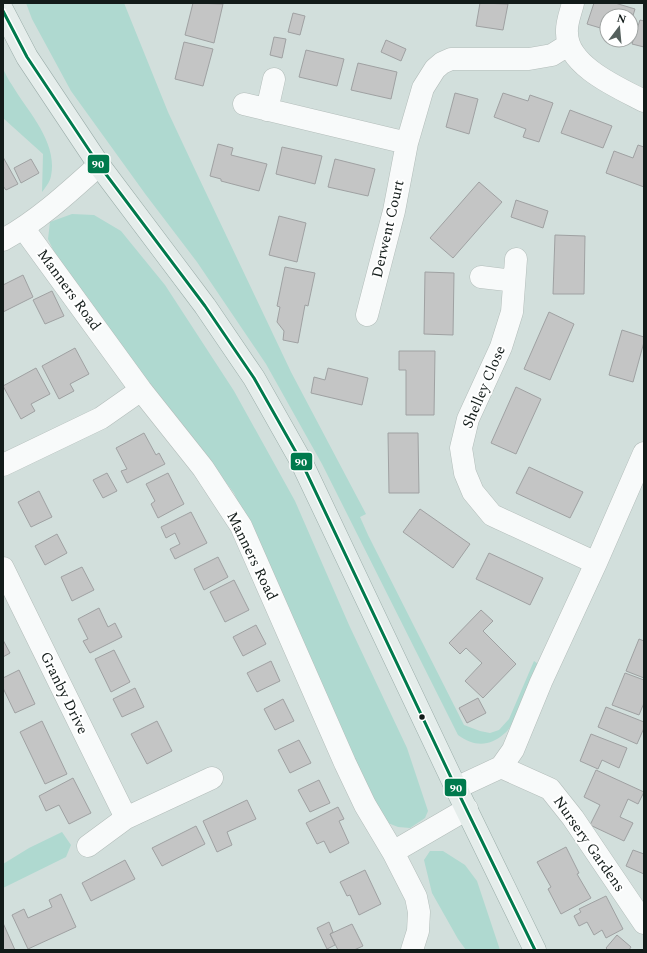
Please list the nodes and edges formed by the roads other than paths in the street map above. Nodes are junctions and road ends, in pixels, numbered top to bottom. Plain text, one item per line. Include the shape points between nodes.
1 (573, 3) edge
2 (3, 11) edge
3 (568, 45) junction
4 (274, 79) dead end
5 (644, 101) edge
6 (244, 104) dead end
7 (267, 110) junction
8 (407, 143) junction
9 (99, 165) junction
10 (24, 229) junction
11 (3, 240) edge
12 (516, 259) dead end
13 (481, 276) dead end
14 (514, 281) junction
15 (367, 315) dead end
16 (141, 390) junction
17 (644, 453) edge
18 (3, 465) edge
19 (596, 563) junction
20 (3, 568) edge
21 (501, 767) junction
22 (212, 778) dead end
23 (456, 788) junction
24 (467, 809) junction
25 (126, 818) junction
26 (88, 846) dead end
27 (393, 852) junction
28 (644, 923) edge
29 (412, 950) edge
30 (535, 950) edge

1 - 3 street via 566,32
2 - 9 main road via 26,58
3 - 5 street via 590,71
3 - 8 street, Derwent Court via 552,55 529,59 451,59 442,63 423,88
4 - 7 street
6 - 7 street
7 - 8 street
8 - 15 street, Derwent Court via 394,211
9 - 10 street
9 - 23 main road via 206,306 254,378 301,461
10 - 11 street
10 - 16 street, Manners Road
12 - 14 street, Shelley Close
13 - 14 street
14 - 19 street, Shelley Close via 512,312 501,347 468,419 461,448 465,473 473,492 492,515
16 - 18 street via 101,418
16 - 27 street, Manners Road via 203,468 241,526 345,763 365,805
17 - 19 street
19 - 21 street via 512,750
20 - 25 street, Granby Drive
21 - 23 street
21 - 28 street, Nursery Gardens via 550,789 574,818
22 - 25 street
23 - 24 main road
24 - 27 street
24 - 30 main road
25 - 26 street
27 - 29 street, Manners Road via 416,897 419,912 418,931

